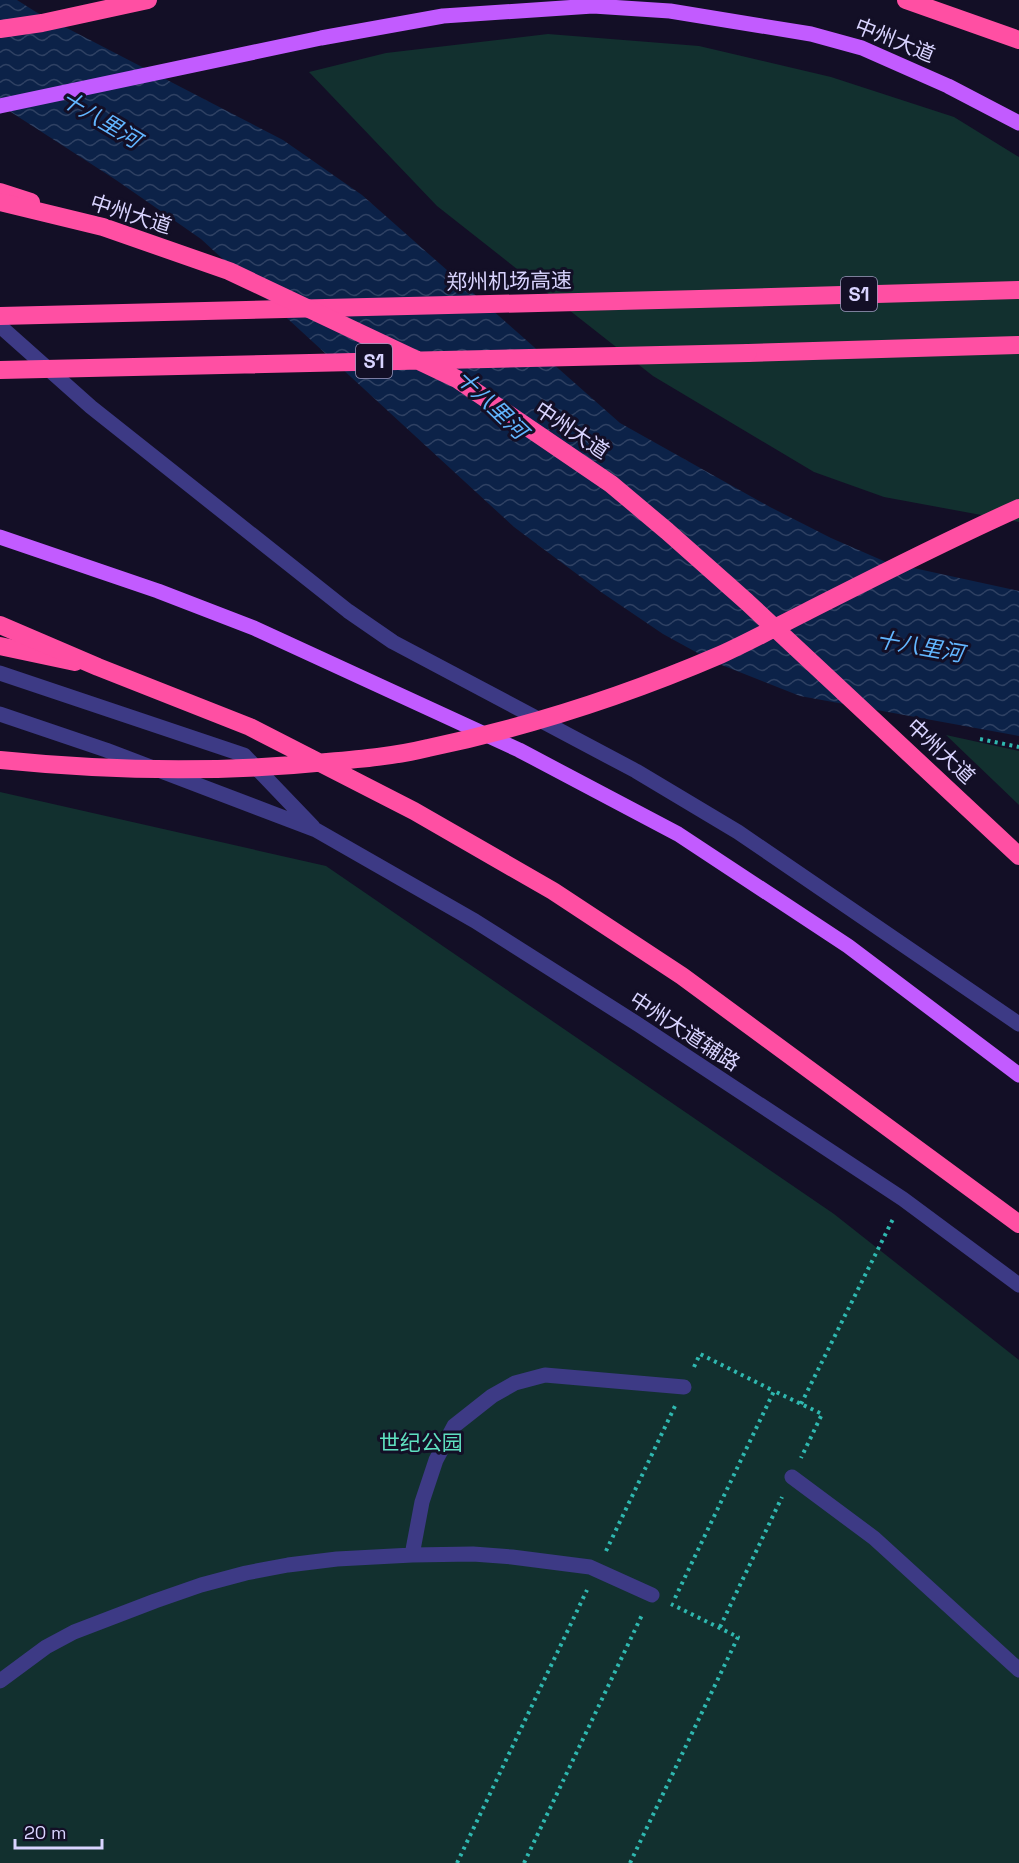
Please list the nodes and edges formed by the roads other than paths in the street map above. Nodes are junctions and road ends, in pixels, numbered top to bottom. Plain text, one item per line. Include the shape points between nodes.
1 (148, 0) edge
2 (906, 0) edge
3 (0, 29) edge
4 (1019, 40) edge
5 (0, 106) edge
6 (1019, 123) edge
7 (0, 192) edge
8 (0, 202) edge
9 (103, 227) junction
10 (1019, 290) edge
11 (0, 316) edge
12 (0, 326) edge
13 (1019, 345) edge
14 (0, 370) edge
15 (1019, 508) edge
16 (0, 537) edge
17 (0, 625) edge
18 (0, 646) edge
19 (98, 667) junction
20 (0, 673) edge
21 (0, 714) edge
22 (0, 760) edge
23 (316, 830) junction
24 (1019, 856) edge
25 (1019, 1024) edge
26 (1019, 1075) edge
27 (1019, 1224) edge
28 (1019, 1285) edge
29 (684, 1387) dead end
30 (792, 1477) road end
31 (412, 1555) junction
32 (652, 1594) road end
33 (1019, 1670) edge
34 (0, 1681) edge

1 - 3 highway
2 - 4 highway
5 - 6 main road, 中州大道 via 443,16 593,6 731,20 862,48
7 - 9 highway, bridge
8 - 9 highway, 中州大道, bridge
9 - 24 highway, 中州大道, bridge via 229,271 457,379 611,484 747,602
10 - 11 highway, 郑州机场高速 / S1, bridge
12 - 25 street via 90,407 384,635 636,771 738,832
13 - 14 highway, S1, bridge
15 - 22 highway, bridge via 722,654 557,715 428,749 339,761 223,769 59,766
16 - 26 main road via 254,628 519,750 658,823 848,946
17 - 19 highway, bridge
18 - 19 highway, bridge
19 - 27 highway, bridge via 250,726 414,811 553,891 682,976
20 - 23 street via 244,755
21 - 23 street
23 - 28 street, 中州大道辅路 via 475,921 639,1025 903,1199
29 - 31 street via 545,1375 515,1383 492,1396 454,1426 436,1460 422,1502
30 - 33 street via 874,1538
31 - 32 street via 512,1557 590,1567
31 - 34 street via 288,1565 201,1585 74,1632

